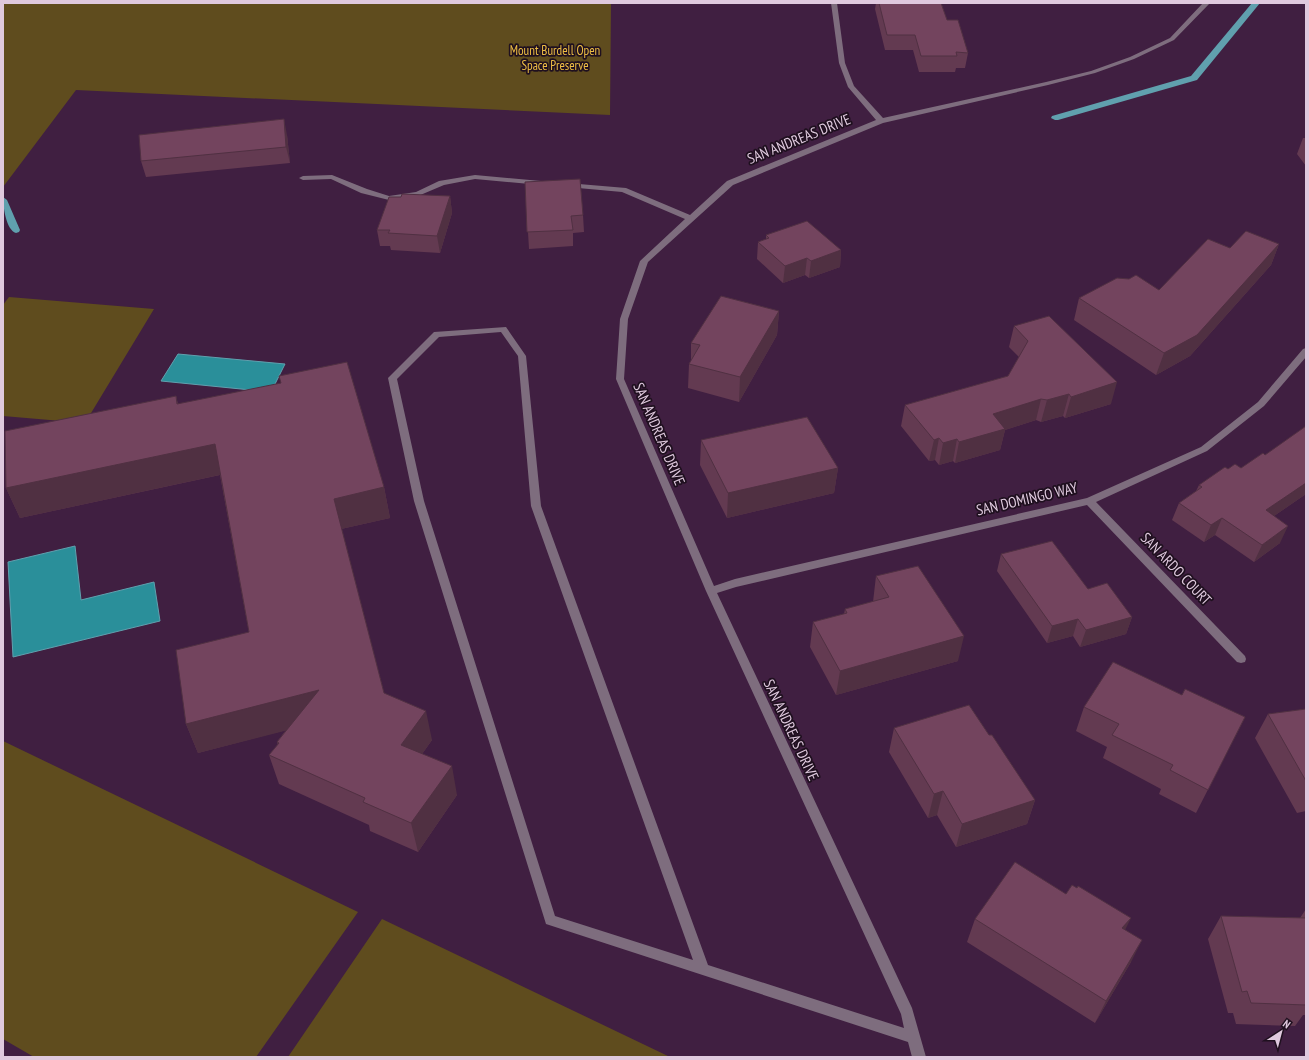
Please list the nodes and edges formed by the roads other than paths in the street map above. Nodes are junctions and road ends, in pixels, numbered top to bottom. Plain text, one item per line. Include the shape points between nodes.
1 (834, 3) edge
2 (1207, 3) edge
3 (881, 121) junction
4 (303, 178) dead end
5 (689, 218) junction
6 (1306, 351) edge
7 (1090, 501) junction
8 (711, 591) junction
9 (1241, 659) dead end
10 (703, 968) junction
11 (913, 1036) junction
12 (919, 1057) edge

1 - 3 street via 842,63 851,87
2 - 3 street, SAN ANDREAS DRIVE via 1172,39 1093,72
3 - 5 street, SAN ANDREAS DRIVE via 730,183
4 - 5 street via 332,177 364,191 389,198 418,194 442,183 475,177 623,190
5 - 8 street, SAN ANDREAS DRIVE via 644,261 624,319 620,379
6 - 7 street, SAN DOMINGO WAY via 1261,404 1204,449
7 - 8 street, SAN DOMINGO WAY via 734,583
7 - 9 street, SAN ARDO COURT
8 - 11 street, SAN ANDREAS DRIVE via 907,1013
10 - 10 street via 550,920 419,501 392,378 437,334 503,329 522,356 536,506
10 - 11 street
11 - 12 street, SAN ANDREAS DRIVE

